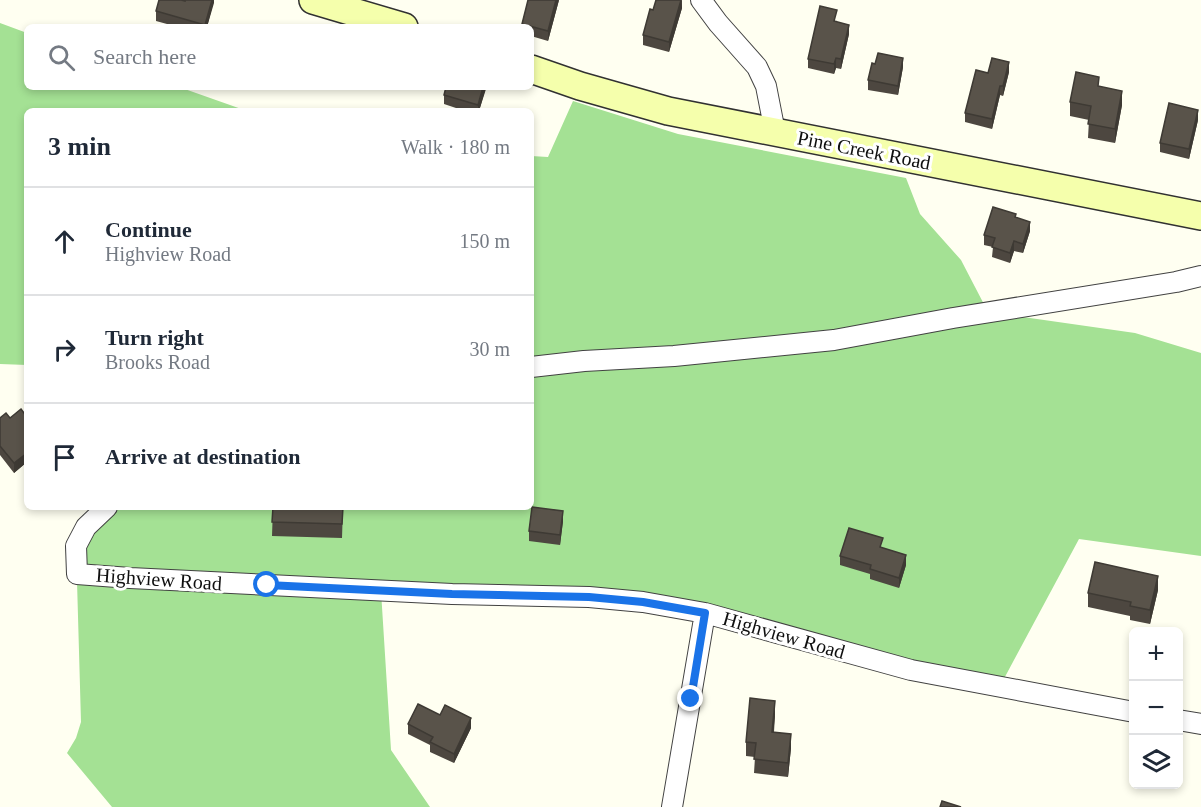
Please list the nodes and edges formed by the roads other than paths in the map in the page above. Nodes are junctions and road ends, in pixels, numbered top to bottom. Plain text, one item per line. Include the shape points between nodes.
1 (313, 0) edge
2 (701, 0) edge
3 (394, 24) edge
4 (534, 70) edge
5 (775, 132) junction
6 (1201, 216) edge
7 (1201, 276) edge
8 (534, 367) edge
9 (104, 510) edge
10 (705, 613) junction
11 (1129, 711) edge
12 (1183, 721) edge
13 (1201, 724) edge
14 (672, 807) edge

1 - 3 street
2 - 5 street via 757,68 766,86
4 - 5 street, Pine Creek Road via 668,111
5 - 6 street, Pine Creek Road
7 - 8 street via 834,340
9 - 10 street, Highview Road via 86,527 76,546 77,574 452,594 589,597
10 - 11 street, Highview Road via 911,670
10 - 14 street
12 - 13 street

